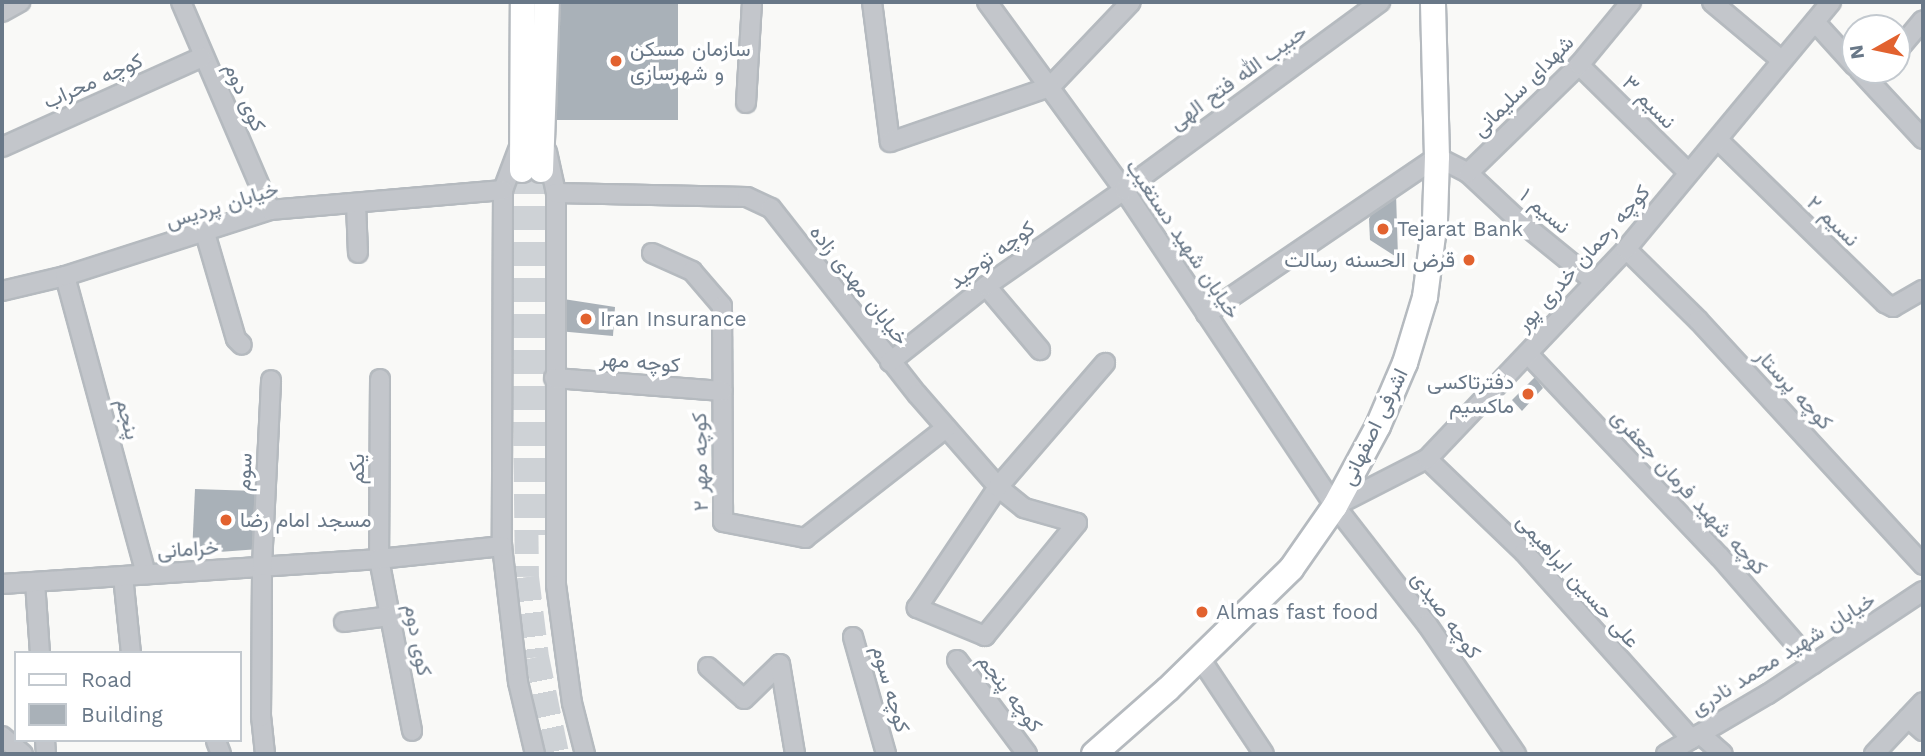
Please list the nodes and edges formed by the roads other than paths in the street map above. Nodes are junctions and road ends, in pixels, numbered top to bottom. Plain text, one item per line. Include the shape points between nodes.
1 (20, 2) edge
2 (181, 2) edge
3 (523, 2) edge
4 (547, 2) edge
5 (752, 2) edge
6 (872, 2) edge
7 (987, 2) edge
8 (1131, 2) edge
9 (1380, 2) edge
10 (1433, 2) edge
11 (1631, 2) edge
12 (1712, 2) edge
13 (1831, 2) edge
14 (2, 12) edge
15 (1923, 20) edge
16 (1815, 22) junction
17 (1911, 34) edge
18 (1841, 51) edge
19 (202, 57) junction
20 (1781, 60) junction
21 (1579, 65) junction
22 (1878, 84) edge
23 (1050, 87) junction
24 (746, 103) dead end
25 (533, 137) junction
26 (1923, 139) edge
27 (1718, 141) junction
28 (2, 147) edge
29 (1437, 157) junction
30 (532, 170) tunnel mouth
31 (1688, 172) junction
32 (1468, 173) junction
33 (503, 190) junction
34 (1124, 190) junction
35 (556, 193) junction
36 (356, 204) junction
37 (270, 211) junction
38 (205, 233) junction
39 (1626, 250) junction
40 (358, 253) dead end
41 (652, 253) dead end
42 (65, 276) junction
43 (1595, 282) junction
44 (986, 286) junction
45 (1923, 290) edge
46 (2, 291) edge
47 (1206, 314) junction
48 (242, 345) dead end
49 (1040, 350) dead end
50 (1528, 354) junction
51 (891, 362) junction
52 (1105, 363) dead end
53 (554, 378) junction
54 (380, 379) dead end
55 (271, 380) dead end
56 (722, 391) junction
57 (946, 428) junction
58 (1427, 459) junction
59 (998, 487) junction
60 (1335, 506) junction
61 (502, 546) junction
62 (379, 559) junction
63 (1923, 565) edge
64 (262, 566) junction
65 (146, 574) junction
66 (123, 576) junction
67 (35, 582) junction
68 (2, 584) edge
69 (1923, 591) edge
70 (390, 616) junction
71 (344, 622) dead end
72 (853, 636) dead end
73 (40, 651) edge
74 (131, 651) edge
75 (1200, 658) junction
76 (957, 660) dead end
77 (1813, 664) junction
78 (708, 667) dead end
79 (1923, 702) edge
80 (1908, 718) junction
81 (412, 731) dead end
82 (1923, 731) edge
83 (2, 736) edge
84 (1695, 737) junction
85 (23, 754) edge
86 (265, 754) edge
87 (535, 754) edge
88 (585, 754) edge
89 (794, 754) edge
90 (886, 754) edge
91 (1027, 754) edge
92 (1094, 754) edge
93 (1264, 754) edge
94 (1516, 754) edge
95 (1666, 754) edge
96 (1723, 754) edge
97 (1874, 754) edge

1 - 14 street
2 - 19 street, کوی دوم
3 - 25 main road
4 - 25 main road
5 - 24 street
6 - 23 street via 890,142
7 - 23 street, خیابان شهید دستغیب
8 - 23 street
9 - 34 street, حبیب الله فتح الهی
10 - 29 main road, اشرفی اصفهانی
11 - 21 street, شهدای سلیمانی
12 - 20 street
13 - 16 street, کوچه رحمان خدری پور
15 - 17 street
16 - 18 street
16 - 20 street, کوچه رحمان خدری پور
19 - 28 street, کوچه محراب
19 - 37 street, کوی دوم
20 - 27 street, کوچه رحمان خدری پور
21 - 31 street, نسیم ۳
21 - 32 street, شهدای سلیمانی
22 - 26 street
23 - 34 street, خیابان شهید دستغیب
25 - 30 main road
25 - 33 street
25 - 35 street
27 - 31 street, کوچه رحمان خدری پور
27 - 45 street, نسیم ۲ via 1885,303 1893,307
29 - 32 street
29 - 47 street
29 - 60 main road, اشرفی اصفهانی via 1425,297 1405,363 1378,426
31 - 39 street, کوچه رحمان خدری پور
32 - 43 street, نسیم ۱
33 - 36 street, خیابان پردیس
33 - 61 street
34 - 44 street, کوچه توحید
34 - 47 street, خیابان شهید دستغیب
35 - 51 street, خیابان مهدی زاده via 747,197 771,208
35 - 53 street
36 - 37 street, خیابان پردیس
36 - 40 street
37 - 38 street, خیابان پردیس
38 - 42 street, خیابان پردیس
38 - 48 street via 236,339
39 - 43 street, کوچه رحمان خدری پور
39 - 63 street, کوچه پرستار via 1734,359
41 - 56 street, کوچه مهر ۲ via 692,271 722,306
42 - 46 street, خیابان پردیس
42 - 65 street, پنجم
43 - 50 street, کوچه رحمان خدری پور
44 - 49 street
44 - 51 street, کوچه توحید
47 - 60 street, خیابان شهید دستغیب
50 - 58 street, کوچه رحمان خدری پور
50 - 77 street, کوچه شهید فرمان جعفری via 1720,557
51 - 57 street, خیابان مهدی زاده
52 - 59 street
53 - 56 street, کوچه مهر
53 - 88 street via 556,585 572,704
54 - 62 street, یکم
55 - 64 street, سوم
56 - 57 street, کوچه مهر ۲ via 723,522 805,538
57 - 59 street, خیابان مهدی زاده
58 - 60 street, کوچه رحمان خدری پور
58 - 84 street, علی حسین ابراهیمی via 1524,552
59 - 59 street, خیابان مهدی زاده via 917,608 985,636 1077,523 1024,508
60 - 75 main road, اشرفی اصفهانی via 1292,569
60 - 94 street, کوچه صیدی via 1427,624
61 - 62 street, خرامانی
61 - 87 street via 518,682
62 - 64 street, خرامانی
62 - 70 street, کوی دوم
64 - 65 street, خرامانی
64 - 86 street, سوم
65 - 66 street, خرامانی
66 - 67 street, خرامانی
66 - 74 street
67 - 68 street, خرامانی
67 - 73 street
69 - 77 street, خیابان شهید محمد نادری
70 - 71 street
70 - 81 street, کوی دوم
72 - 90 street, کوچه سوم
75 - 92 main road, اشرفی اصفهانی
75 - 93 street
76 - 91 street, کوچه پنجم
77 - 84 street, خیابان شهید محمد نادری
78 - 89 street via 744,699 780,664
79 - 80 street
80 - 82 street
80 - 97 street
83 - 85 street
84 - 95 street, خیابان شهید محمد نادری
84 - 96 street, علی حسین ابراهیمی

